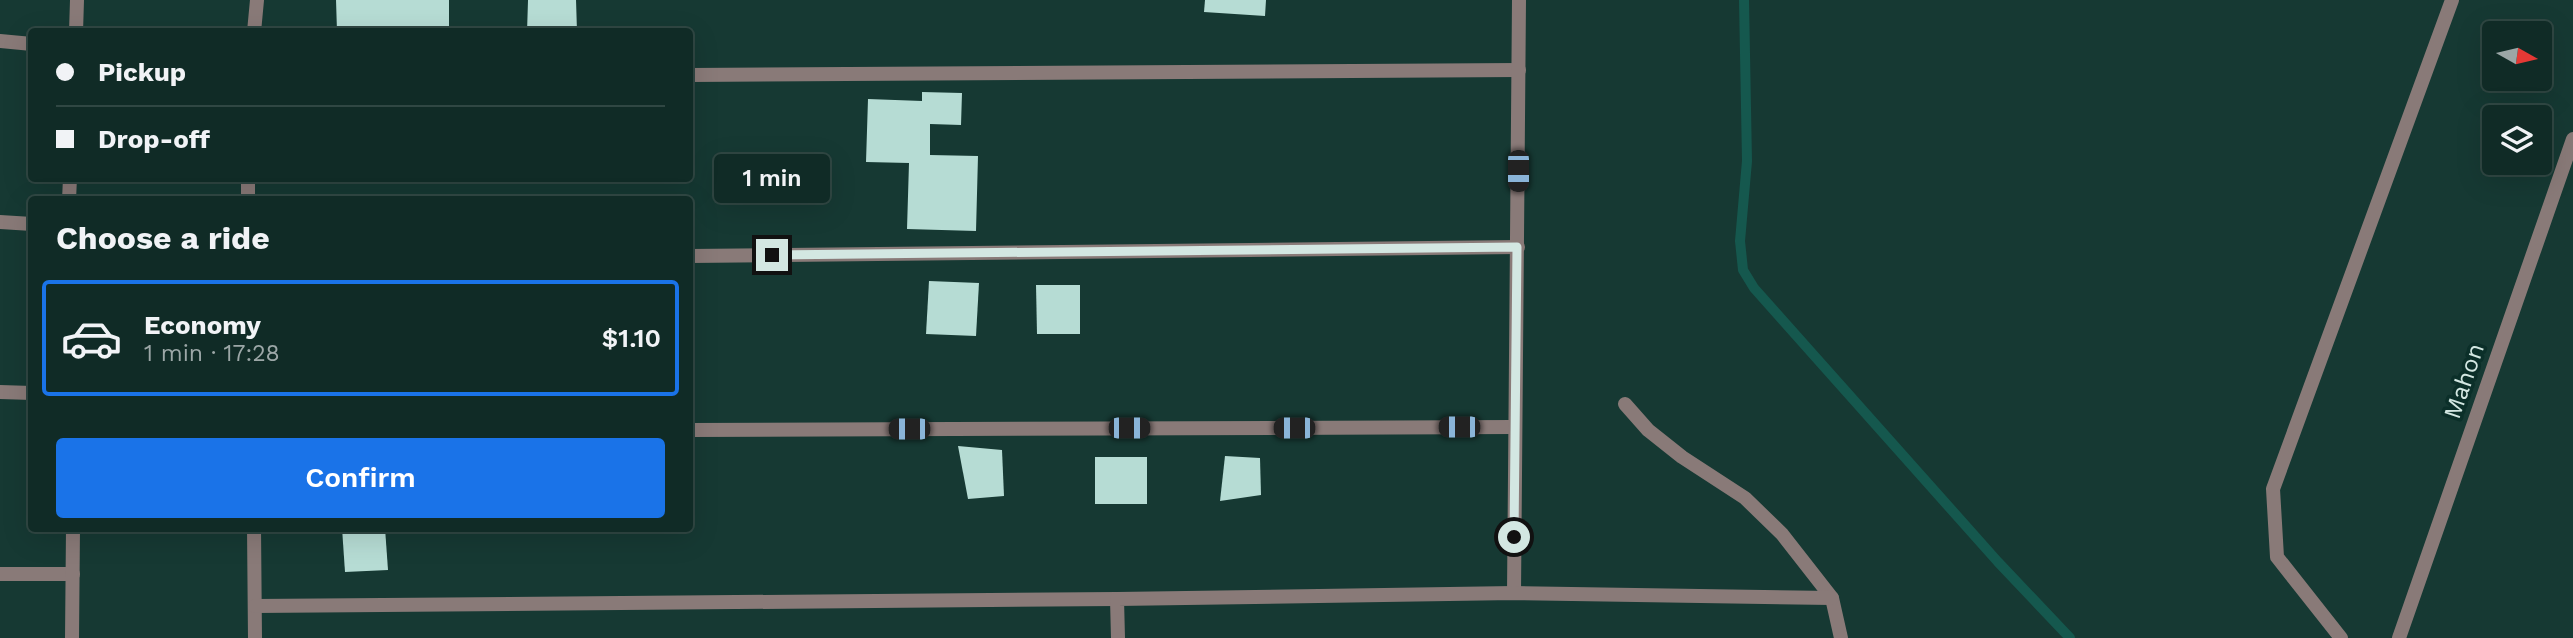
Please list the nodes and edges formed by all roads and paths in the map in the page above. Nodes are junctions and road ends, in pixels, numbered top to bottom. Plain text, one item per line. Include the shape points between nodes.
1 (77, 0) edge
2 (257, 0) edge
3 (1519, 0) edge
4 (2452, 0) edge
5 (76, 28) edge
6 (254, 28) edge
7 (0, 41) edge
8 (28, 44) edge
9 (1520, 70) junction
10 (693, 75) edge
11 (2573, 139) edge
12 (0, 222) edge
13 (28, 224) edge
14 (1517, 247) junction
15 (693, 256) edge
16 (0, 392) edge
17 (28, 393) edge
18 (1625, 404) dead end
19 (1514, 427) junction
20 (693, 430) edge
21 (73, 532) edge
22 (254, 532) edge
23 (73, 573) junction
24 (0, 574) edge
25 (1514, 593) junction
26 (1832, 598) junction
27 (1117, 599) junction
28 (255, 606) junction
29 (72, 638) edge
30 (255, 638) edge
31 (1118, 638) edge
32 (1841, 638) edge
33 (2341, 638) edge
34 (2399, 638) edge

1 - 5 street
2 - 6 street
3 - 9 street
4 - 33 street via 2273,489 2277,557
7 - 8 street
9 - 10 street
9 - 14 street
11 - 34 street, Mahon
12 - 13 street
14 - 15 street
14 - 19 street
16 - 17 street
18 - 26 street via 1682,457 1745,498 1782,534
19 - 20 street
19 - 25 street
21 - 23 street
22 - 28 street
23 - 24 street
23 - 29 street
25 - 26 street
25 - 27 street
26 - 32 street
27 - 28 street
27 - 31 street
28 - 30 street

